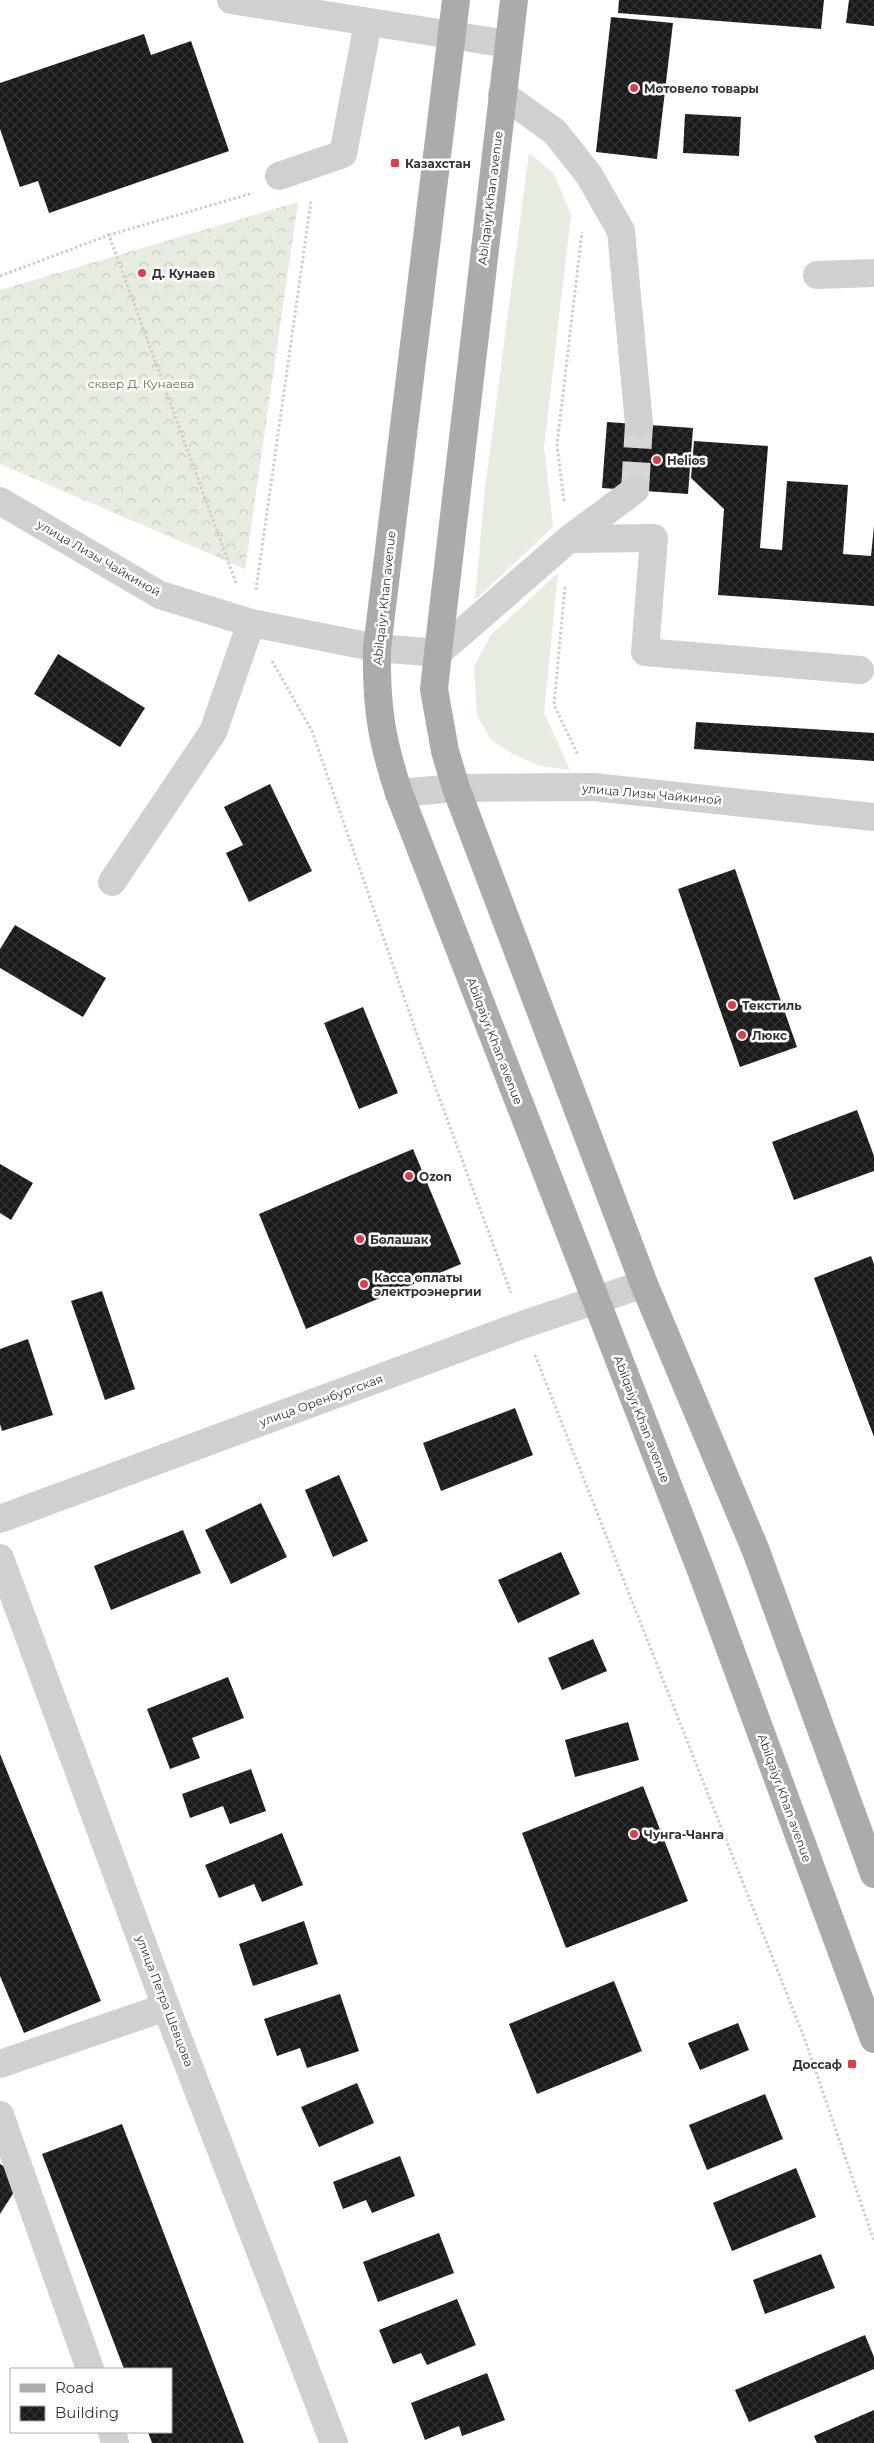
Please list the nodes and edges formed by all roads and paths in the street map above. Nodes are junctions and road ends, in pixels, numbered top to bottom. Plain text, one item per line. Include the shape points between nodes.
1 (231, 0) edge
2 (456, 0) edge
3 (514, 0) edge
4 (368, 23) junction
5 (451, 34) junction
6 (508, 44) junction
7 (502, 94) junction
8 (314, 164) junction
9 (589, 175) junction
10 (279, 176) dead end
11 (257, 192) dead end
12 (109, 235) junction
13 (874, 273) edge
14 (817, 274) dead end
15 (0, 276) edge
16 (639, 424) tunnel mouth
17 (635, 490) dead end
18 (0, 501) edge
19 (569, 539) junction
20 (251, 623) junction
21 (377, 648) junction
22 (438, 653) junction
23 (860, 670) dead end
24 (594, 787) junction
25 (456, 788) junction
26 (398, 793) junction
27 (874, 817) edge
28 (112, 882) dead end
29 (644, 1284) junction
30 (595, 1300) junction
31 (522, 1325) junction
32 (0, 1519) edge
33 (0, 1558) edge
34 (874, 1874) edge
35 (166, 2007) junction
36 (874, 2039) edge
37 (0, 2064) edge
38 (0, 2115) edge
39 (874, 2242) edge
40 (90, 2368) edge
41 (334, 2443) edge

1 - 4 street
2 - 5 main road, Abilqaiyr Khan avenue
3 - 6 main road, Abilqaiyr Khan avenue
4 - 5 street
4 - 8 street via 343,154
5 - 6 street
5 - 21 main road, Abilqaiyr Khan avenue
6 - 7 main road, Abilqaiyr Khan avenue
7 - 9 street via 555,132
7 - 22 main road, Abilqaiyr Khan avenue
8 - 10 street
8 - 20 path via 306,243
9 - 16 street via 621,231
9 - 19 path via 556,445
11 - 12 path
12 - 15 path
12 - 20 path
13 - 14 street
17 - 19 street
18 - 20 street, улица Лизы Чайкиной via 160,595
19 - 22 street
19 - 23 street via 654,538 645,652
19 - 24 path via 554,705
20 - 21 street, улица Лизы Чайкиной
20 - 28 street via 213,732
20 - 31 path via 312,732
21 - 22 street, улица Лизы Чайкиной
21 - 26 main road, Abilqaiyr Khan avenue via 376,691 380,725
22 - 25 main road, Abilqaiyr Khan avenue via 434,689 438,721
24 - 25 street, улица Лизы Чайкиной
24 - 27 street, улица Лизы Чайкиной
25 - 26 street, улица Лизы Чайкиной
25 - 29 main road, Abilqaiyr Khan avenue
26 - 30 main road, Abilqaiyr Khan avenue
29 - 30 street, улица Оренбургская
29 - 34 main road, Abilqaiyr Khan avenue via 756,1551
30 - 31 street, улица Оренбургская
30 - 36 main road, Abilqaiyr Khan avenue via 702,1572
31 - 32 street, улица Оренбургская
31 - 39 path via 805,2040
33 - 35 street, улица Петра Шевцова
35 - 37 street
35 - 41 street, улица Петра Шевцова
38 - 40 street

